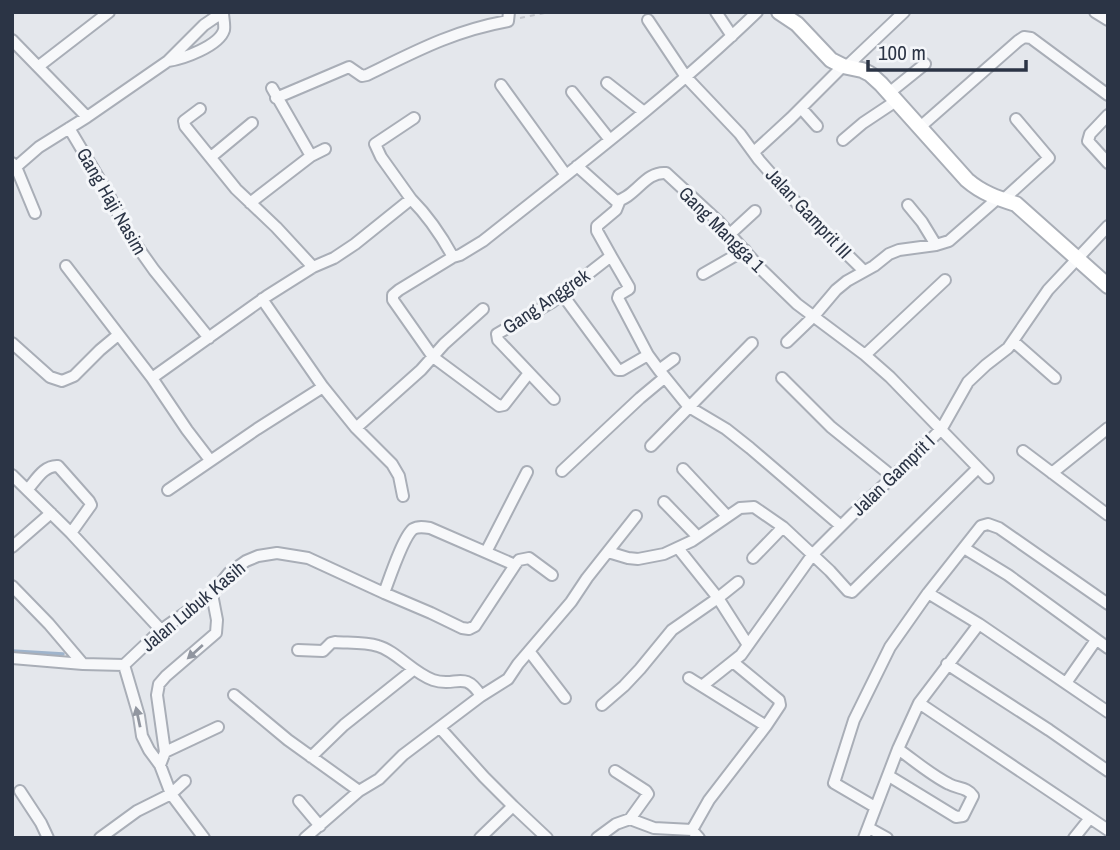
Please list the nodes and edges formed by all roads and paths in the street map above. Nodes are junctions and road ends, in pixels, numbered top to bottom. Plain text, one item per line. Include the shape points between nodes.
1 (109, 12) edge
2 (550, 12) edge
3 (716, 12) edge
4 (757, 12) edge
5 (779, 12) edge
6 (904, 12) edge
7 (1095, 12) edge
8 (508, 16) edge
9 (648, 20) dead end
10 (1108, 20) edge
11 (732, 36) junction
12 (12, 40) edge
13 (168, 61) junction
14 (925, 64) dead end
15 (38, 66) junction
16 (844, 67) junction
17 (686, 77) junction
18 (607, 83) dead end
19 (501, 85) dead end
20 (572, 92) dead end
21 (1108, 95) edge
22 (892, 97) junction
23 (801, 108) junction
24 (200, 109) dead end
25 (644, 113) junction
26 (1108, 115) edge
27 (87, 117) junction
28 (414, 118) dead end
29 (1016, 119) dead end
30 (252, 123) dead end
31 (817, 126) dead end
32 (69, 128) junction
33 (919, 128) junction
34 (843, 139) dead end
35 (610, 140) junction
36 (325, 149) dead end
37 (754, 152) junction
38 (311, 156) junction
39 (211, 157) junction
40 (1108, 163) edge
41 (14, 165) edge
42 (577, 166) junction
43 (566, 175) junction
44 (411, 199) junction
45 (1000, 199) junction
46 (620, 200) junction
47 (250, 202) junction
48 (908, 205) dead end
49 (755, 211) dead end
50 (35, 213) dead end
51 (1108, 226) edge
52 (730, 234) junction
53 (936, 246) junction
54 (745, 250) junction
55 (611, 256) junction
56 (453, 257) junction
57 (1077, 260) junction
58 (66, 266) dead end
59 (313, 267) junction
60 (864, 271) junction
61 (703, 274) dead end
62 (945, 280) dead end
63 (1108, 286) edge
64 (562, 294) junction
65 (262, 299) junction
66 (482, 309) dead end
67 (814, 316) junction
68 (118, 335) junction
69 (209, 338) junction
70 (1013, 341) junction
71 (787, 342) dead end
72 (12, 343) edge
73 (752, 343) dead end
74 (648, 355) junction
75 (866, 355) junction
76 (433, 357) junction
77 (674, 359) dead end
78 (529, 373) junction
79 (662, 374) junction
80 (152, 378) junction
81 (782, 378) dead end
82 (1055, 378) dead end
83 (323, 387) junction
84 (554, 399) dead end
85 (689, 407) junction
86 (356, 428) junction
87 (942, 428) junction
88 (1108, 428) edge
89 (651, 446) dead end
90 (1023, 451) dead end
91 (210, 460) junction
92 (978, 468) junction
93 (683, 470) dead end
94 (562, 471) dead end
95 (527, 472) dead end
96 (1052, 473) junction
97 (12, 475) edge
98 (893, 477) junction
99 (988, 478) dead end
100 (27, 489) junction
101 (169, 491) dead end
102 (403, 496) dead end
103 (664, 502) dead end
104 (51, 513) junction
105 (1108, 515) edge
106 (636, 516) dead end
107 (727, 516) junction
108 (841, 526) junction
109 (783, 527) junction
110 (71, 533) junction
111 (698, 537) junction
112 (12, 547) edge
113 (678, 548) junction
114 (964, 548) junction
115 (486, 552) junction
116 (608, 552) junction
117 (813, 554) junction
118 (753, 558) dead end
119 (515, 565) junction
120 (552, 575) dead end
121 (738, 582) dead end
122 (12, 586) edge
123 (384, 593) junction
124 (928, 593) junction
125 (212, 594) junction
126 (718, 598) junction
127 (1108, 604) edge
128 (979, 624) junction
129 (161, 631) junction
130 (1096, 640) junction
131 (748, 645) junction
132 (1108, 648) edge
133 (298, 650) dead end
134 (529, 651) junction
135 (12, 658) edge
136 (733, 662) junction
137 (83, 664) junction
138 (947, 664) junction
139 (124, 665) junction
140 (413, 670) junction
141 (689, 677) dead end
142 (1066, 683) junction
143 (702, 685) junction
144 (234, 695) dead end
145 (481, 696) junction
146 (565, 698) dead end
147 (919, 703) junction
148 (602, 705) dead end
149 (1108, 712) edge
150 (766, 726) junction
151 (218, 727) dead end
152 (440, 728) junction
153 (898, 749) junction
154 (165, 752) junction
155 (311, 757) junction
156 (160, 765) junction
157 (615, 771) dead end
158 (1108, 771) edge
159 (889, 776) junction
160 (185, 781) dead end
161 (20, 791) dead end
162 (359, 791) junction
163 (171, 794) junction
164 (299, 802) dead end
165 (513, 806) junction
166 (875, 807) junction
167 (1090, 818) junction
168 (630, 819) junction
169 (320, 826) junction
170 (1108, 830) edge
171 (867, 833) edge
172 (696, 834) edge
173 (48, 838) edge
174 (100, 838) edge
175 (204, 838) edge
176 (305, 838) edge
177 (481, 838) edge
178 (547, 838) edge
179 (597, 838) edge
180 (887, 838) edge
181 (1074, 838) edge

1 - 15 street
2 - 8 path
3 - 11 street
4 - 11 street
5 - 16 street
6 - 16 street, Jalan Gamprit III
7 - 10 street
8 - 38 street via 444,38 368,75 349,67 274,93
9 - 17 street
11 - 17 street
12 - 15 street
13 - 13 street via 215,42 223,31 223,12
13 - 27 street
14 - 22 street
15 - 27 street
16 - 22 street via 870,74
16 - 23 street, Jalan Gamprit III
17 - 25 street
17 - 37 street
18 - 25 street
19 - 43 street
20 - 35 street
21 - 33 street via 1024,37
22 - 33 street
22 - 34 street
23 - 31 street
23 - 37 street, Jalan Gamprit III
24 - 39 street via 184,124
25 - 35 street
26 - 40 street via 1088,141
27 - 32 street
28 - 44 street via 375,144
29 - 45 street via 1049,158
30 - 39 street
32 - 41 street
32 - 69 street, Gang Haji Nasim via 127,232
33 - 45 street via 967,180
35 - 42 street
36 - 38 street
37 - 60 street, Jalan Gamprit III via 809,218
38 - 47 street
39 - 47 street
41 - 50 street
42 - 43 street
42 - 46 street via 613,200
43 - 56 street via 483,241
44 - 56 street
44 - 59 street via 355,244
45 - 53 street via 953,239
45 - 57 street via 1016,204
46 - 52 street, Gang Mangga 1 via 652,176 666,173
46 - 55 street, Gang Anggrek via 616,210 597,226
47 - 59 street
48 - 53 street
49 - 52 street
51 - 57 street, Jalan Gamprit I
52 - 54 street, Gang Mangga 1
53 - 60 street via 899,250
54 - 61 street
54 - 67 street, Gang Mangga 1
55 - 64 street, Gang Anggrek
55 - 74 street via 629,287 618,298
56 - 76 street via 393,295
57 - 63 street
57 - 70 street, Jalan Gamprit I via 1048,290
58 - 68 street
59 - 65 street
60 - 67 street via 836,290
62 - 75 street
64 - 74 street via 618,370
64 - 78 street, Gang Anggrek via 497,334
65 - 69 street
65 - 83 street
66 - 76 street
67 - 71 street
67 - 75 street, Gang Mangga 1
68 - 72 street via 74,376 62,381 50,377
68 - 80 street
69 - 80 street
70 - 82 street
70 - 87 street, Jalan Gamprit I via 968,382
73 - 85 street
74 - 79 street
75 - 87 street, Gang Mangga 1
76 - 78 street via 499,406
76 - 86 street
77 - 79 street
78 - 84 street, Gang Anggrek
79 - 85 street
79 - 94 street
80 - 91 street
81 - 98 street via 831,427
83 - 86 street
83 - 91 street
85 - 89 street
85 - 108 street via 726,429
86 - 102 street via 392,464
87 - 92 street, Gang Mangga 1
87 - 98 street, Jalan Gamprit I
88 - 96 street
90 - 96 street
91 - 101 street
92 - 99 street, Gang Mangga 1
92 - 117 street via 854,591 848,591
93 - 107 street
95 - 115 street
96 - 105 street
97 - 100 street
98 - 108 street, Jalan Gamprit I
100 - 104 street
100 - 110 street via 47,468 58,466 91,505
103 - 111 street
104 - 110 street
104 - 112 street
106 - 116 street
107 - 109 street via 754,507
107 - 111 street
108 - 117 street, Jalan Gamprit I
109 - 117 street
109 - 118 street
110 - 129 street
111 - 113 street
113 - 116 street via 638,559
113 - 126 street
114 - 124 street
114 - 127 street via 981,526 993,525
114 - 130 street
115 - 119 street
115 - 123 street via 430,527 414,528
116 - 134 street
117 - 131 street, Jalan Gamprit I
119 - 120 street via 529,558
119 - 123 street, Jalan Lubuk Kasih via 469,629
121 - 126 street
122 - 137 street
123 - 125 street, Jalan Lubuk Kasih via 308,558 276,554 246,561
124 - 128 street
124 - 166 street via 890,647 854,720 834,779 837,786
125 - 129 street, Jalan Lubuk Kasih
125 -> 154 street via 216,633 159,684
126 - 131 street
126 - 148 street via 672,630
128 - 138 street
128 - 142 street
129 - 139 street, Jalan Lubuk Kasih
130 - 132 street
130 - 142 street
131 - 136 street, Jalan Gamprit I
133 - 140 street via 323,651 335,642 380,646
134 - 145 street via 508,679
134 - 146 street
135 - 137 street
136 - 143 street, Jalan Gamprit I
136 - 150 street via 779,700 778,710
137 - 139 street
138 - 147 street
138 - 158 street
156 -> 139 street via 142,736
140 - 145 street via 434,680 467,682
140 - 155 street
141 - 143 street
142 - 149 street
143 - 150 street
144 - 155 street
145 - 152 street
147 - 153 street
147 - 167 street
150 - 172 street via 709,800
151 - 154 street
152 - 162 street
152 - 165 street
153 - 159 street
153 - 159 street via 973,796 963,816 956,817
154 - 156 street
155 - 162 street
156 - 163 street
157 - 168 street via 648,794
159 - 166 street
160 - 163 street
161 - 173 street
162 - 169 street
163 - 174 street
163 - 175 street
164 - 169 street
165 - 177 street
165 - 178 street
166 - 171 street
167 - 170 street
167 - 181 street
168 - 172 street
168 - 179 street
169 - 176 street
171 - 180 street

